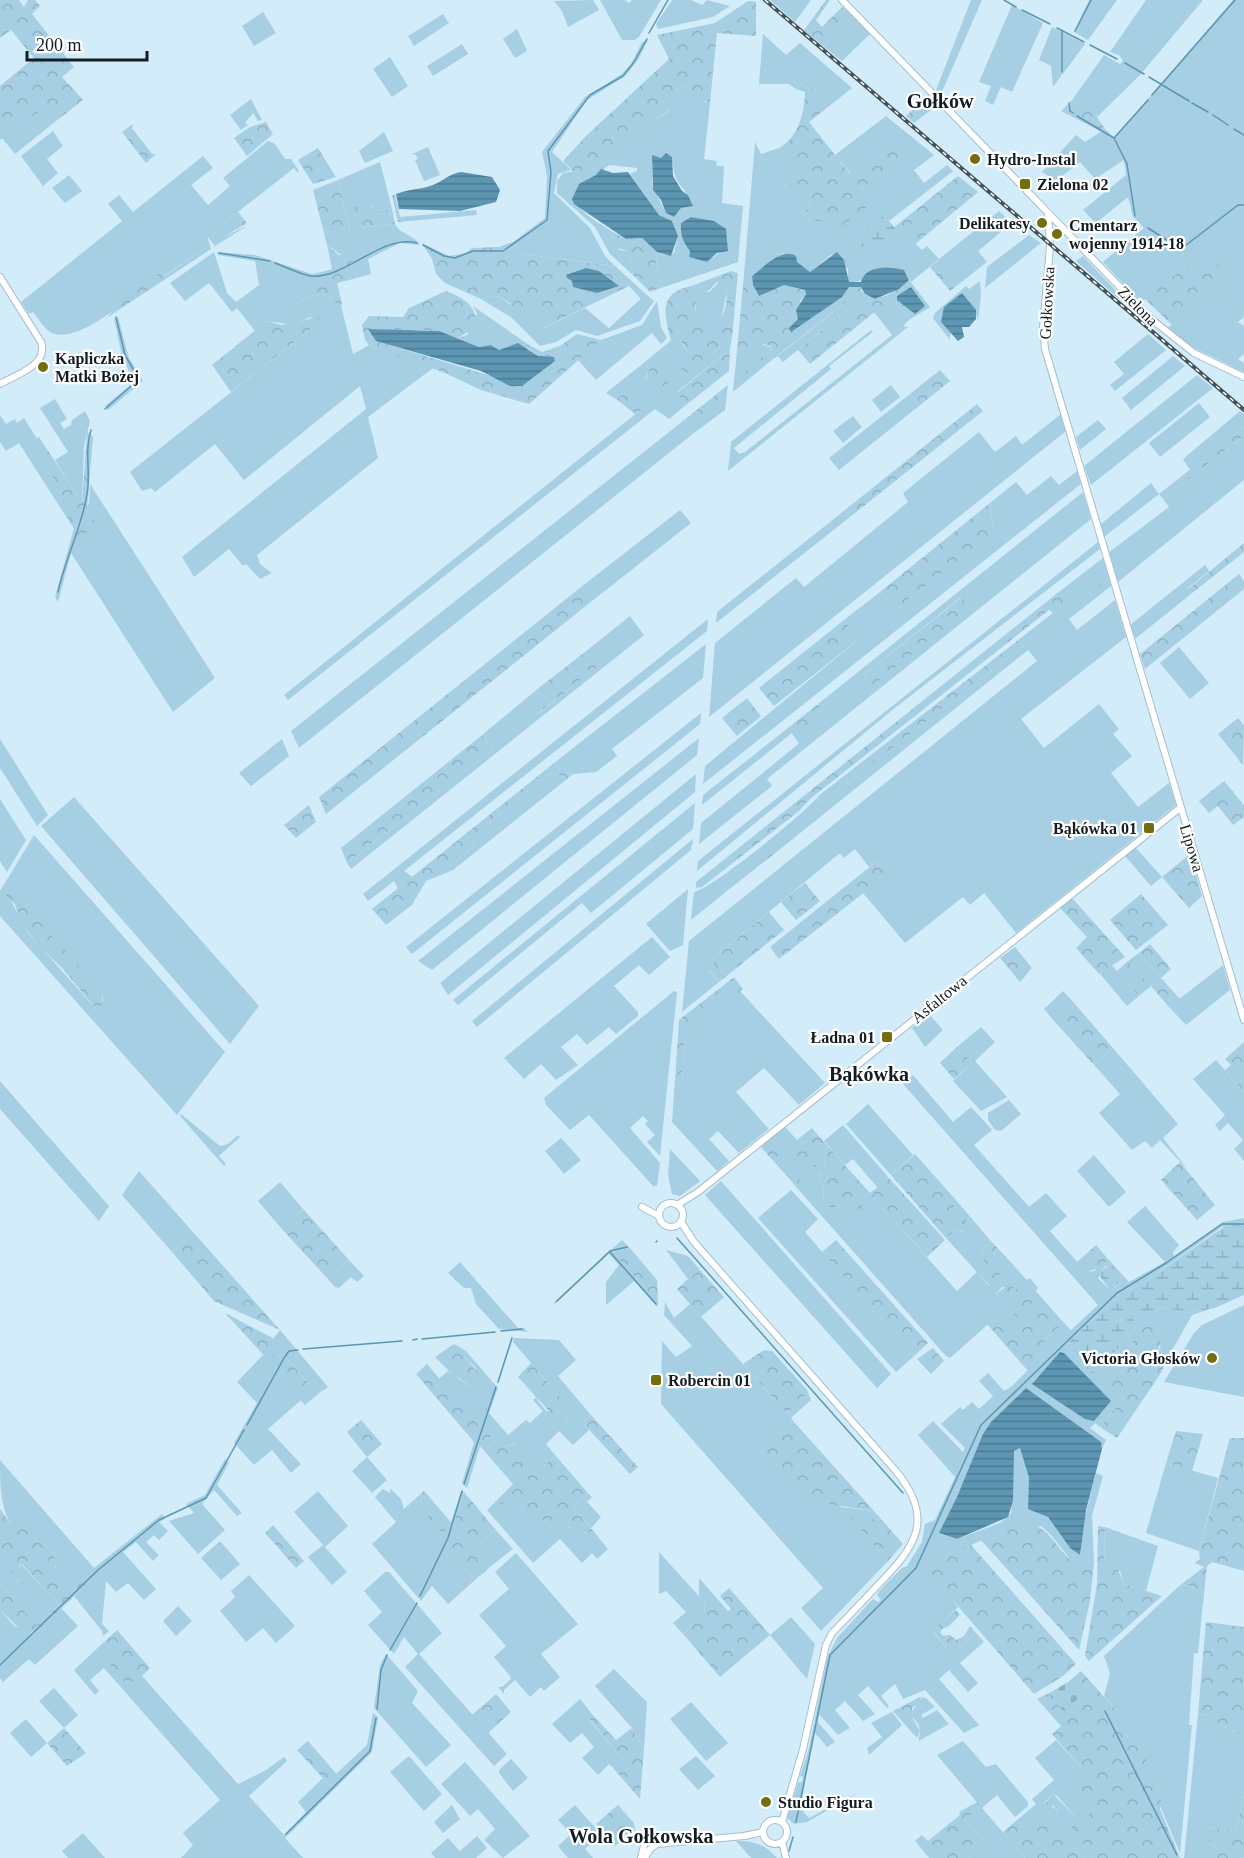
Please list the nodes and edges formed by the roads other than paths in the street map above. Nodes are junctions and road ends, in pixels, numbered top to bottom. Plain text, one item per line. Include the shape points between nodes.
1 (842, 0) edge
2 (1048, 213) junction
3 (0, 277) edge
4 (1244, 377) edge
5 (0, 384) edge
6 (1141, 675) joint
7 (1180, 808) junction
8 (1244, 1020) edge
9 (698, 1192) junction
10 (677, 1205) junction
11 (682, 1211) junction
12 (678, 1224) junction
13 (780, 1821) junction
14 (764, 1835) junction
15 (657, 1842) junction
16 (778, 1843) junction
17 (647, 1847) junction
18 (643, 1858) edge
19 (784, 1858) edge

1 - 2 street
2 - 4 street, Zielona via 1169,336 1197,355
2 - 6 street, Gołkowska via 1045,350
3 - 5 street via 41,342 42,354 39,362
6 - 7 street, Lipowa
7 - 8 street, Lipowa
7 - 9 street, Asfaltowa
9 - 10 street, Asfaltowa
9 - 11 street, Asfaltowa
10 - 11 street
10 - 12 street via 670,1204 660,1212 665,1226
11 - 12 street
12 - 13 street via 896,1471 910,1489 918,1514 917,1532 907,1554 826,1645 803,1749
13 - 14 street via 768,1822
13 - 16 street via 787,1831
14 - 15 street
14 - 16 street
15 - 17 street
15 - 17 street via 653,1835 647,1836
16 - 19 street
17 - 18 street

